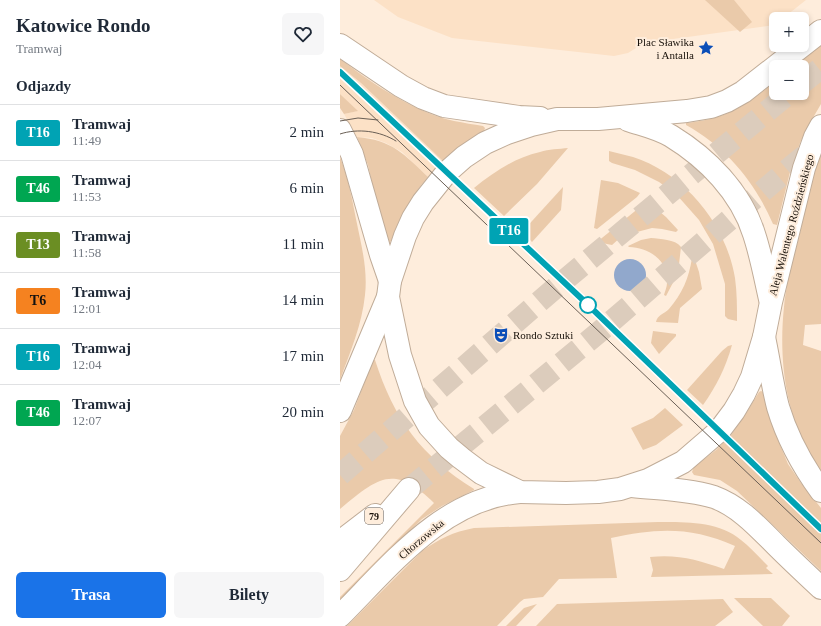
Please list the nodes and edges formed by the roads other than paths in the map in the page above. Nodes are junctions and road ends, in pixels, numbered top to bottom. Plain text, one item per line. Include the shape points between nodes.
1 (821, 30) edge
2 (340, 45) edge
3 (619, 117) junction
4 (557, 120) junction
5 (821, 126) edge
6 (340, 130) edge
7 (389, 289) junction
8 (771, 302) junction
9 (764, 337) junction
10 (340, 411) edge
11 (632, 486) junction
12 (821, 491) edge
13 (520, 492) junction
14 (340, 542) edge
15 (340, 570) edge
16 (821, 588) edge
17 (340, 616) edge

1 - 3 main road via 743,92 727,101 700,109
2 - 4 main road via 401,86 444,106
3 - 4 main road
3 - 8 main road via 670,136 697,154 721,177 744,210 754,233
4 - 7 main road via 531,125 485,143 447,172 413,218
5 - 8 main road, Aleja Walentego Roździeńskiego via 804,168
6 - 7 main road via 352,154
7 - 10 main road
7 - 13 main road via 400,355 415,401 429,426 460,458 481,473
8 - 9 main road, Aleja Walentego Roździeńskiego
9 - 11 main road, Aleja Walentego Roździeńskiego via 744,394 719,431 683,462
9 - 12 main road via 778,406 786,431 805,468
11 - 13 main road, Chorzowska via 598,492
11 - 16 main road via 688,492 712,497 732,505
13 - 17 main road, Chorzowska via 505,493 464,507 431,528
14 - 15 main road, 79 via 409,489

